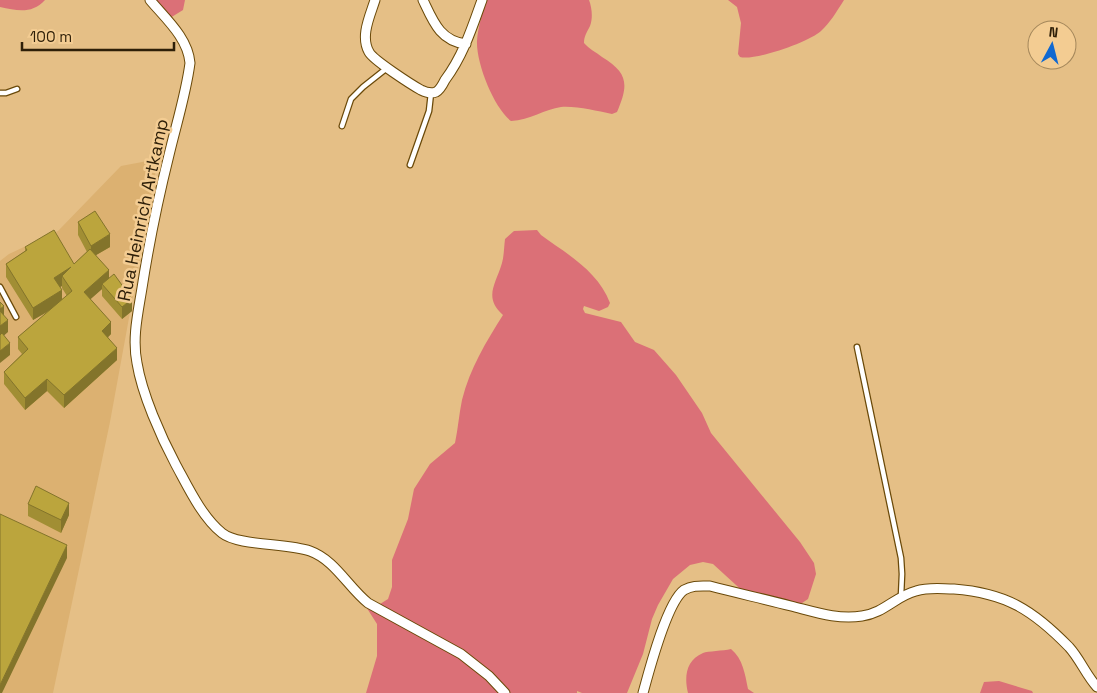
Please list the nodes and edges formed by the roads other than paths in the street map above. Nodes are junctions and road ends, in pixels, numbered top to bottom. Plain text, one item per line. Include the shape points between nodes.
1 (150, 0) edge
2 (375, 0) edge
3 (423, 0) edge
4 (482, 0) edge
5 (466, 44) junction
6 (388, 67) junction
7 (17, 89) dead end
8 (0, 93) edge
9 (431, 93) junction
10 (342, 126) dead end
11 (410, 165) dead end
12 (0, 287) edge
13 (16, 317) dead end
14 (856, 347) dead end
15 (900, 598) junction
16 (1097, 687) edge
17 (505, 693) edge
18 (643, 693) edge

1 - 17 street, Rua Heinrich Artkamp via 185,43 190,63 149,242 135,333 136,363 141,382 166,445 203,511 223,534 233,540 295,547 322,556 368,603 461,654
2 - 6 street via 366,43 369,52
3 - 5 street via 442,34
4 - 5 street
5 - 9 street via 449,76 436,92
6 - 9 street via 420,90
6 - 10 lane via 351,100
7 - 8 lane
9 - 11 lane via 429,111
12 - 13 lane
14 - 15 lane via 901,558
15 - 16 street via 932,588 1008,600 1033,614 1070,648
15 - 18 street via 879,612 839,617 694,585 675,600

